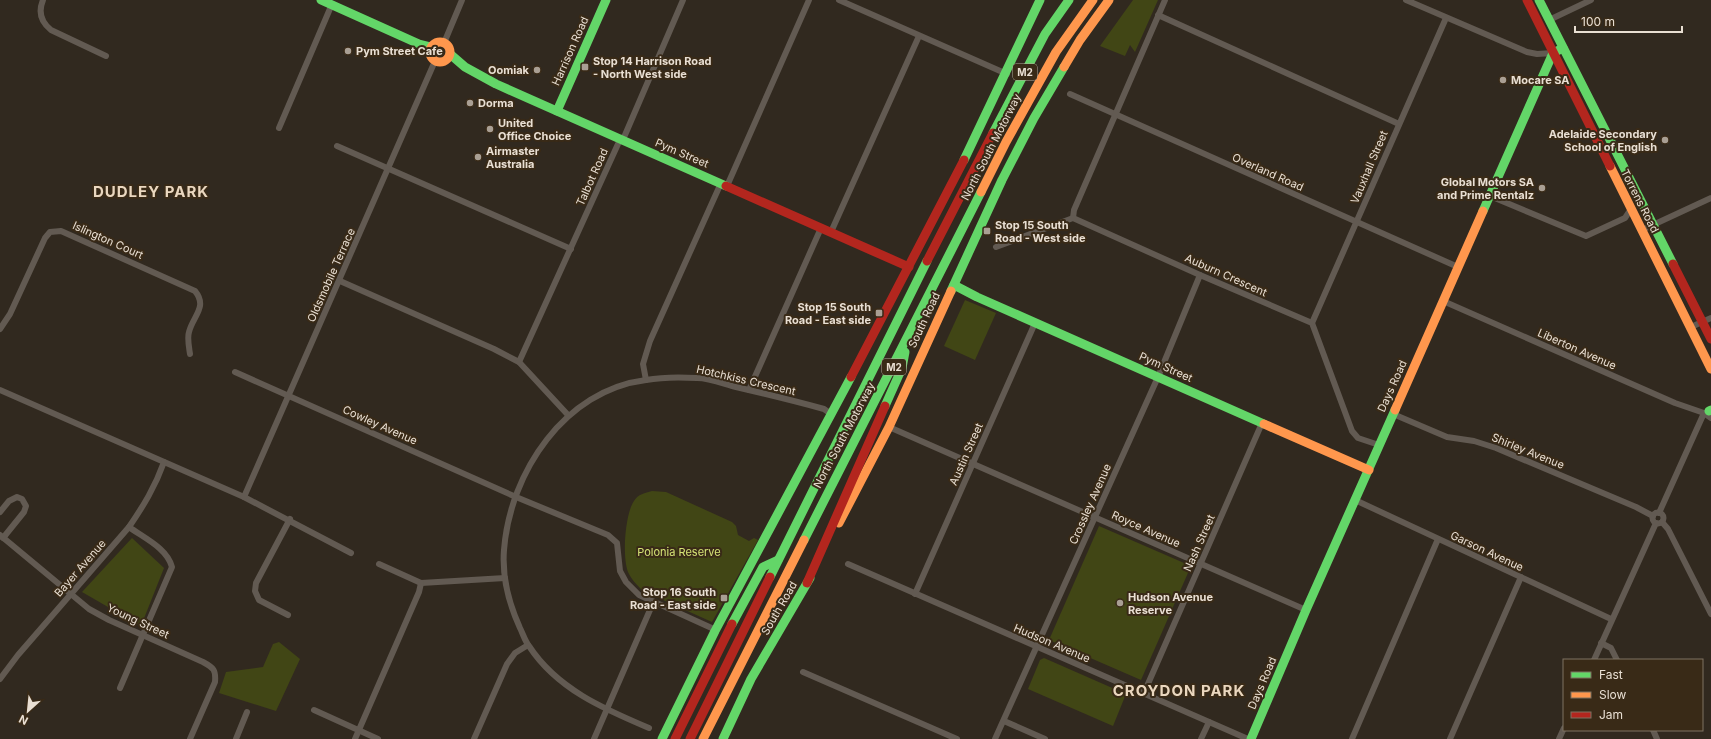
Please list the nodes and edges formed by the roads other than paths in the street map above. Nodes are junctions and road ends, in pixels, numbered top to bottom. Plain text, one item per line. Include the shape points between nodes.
1 (43, 0) edge
2 (321, 0) edge
3 (462, 0) edge
4 (606, 0) edge
5 (683, 0) edge
6 (809, 0) edge
7 (839, 0) edge
8 (1040, 0) edge
9 (1068, 0) edge
10 (1093, 0) edge
11 (1109, 0) edge
12 (1165, 0) edge
13 (1406, 0) edge
14 (1527, 0) edge
15 (1539, 0) edge
16 (1591, 0) edge
17 (332, 4) junction
18 (1158, 15) junction
19 (1446, 18) junction
20 (1548, 20) junction
21 (919, 36) junction
22 (444, 43) junction
23 (430, 47) junction
24 (1563, 48) junction
25 (1553, 53) junction
26 (450, 54) junction
27 (106, 56) dead end
28 (435, 61) junction
29 (1007, 74) junction
30 (1070, 94) dead end
31 (557, 111) junction
32 (1115, 115) junction
33 (1399, 124) junction
34 (279, 128) dead end
35 (621, 140) junction
36 (337, 146) dead end
37 (388, 168) junction
38 (724, 184) junction
39 (1490, 196) junction
40 (1711, 198) edge
41 (1631, 209) junction
42 (1073, 218) junction
43 (1356, 222) junction
44 (1653, 225) junction
45 (821, 228) junction
46 (1642, 230) junction
47 (831, 232) junction
48 (996, 247) dead end
49 (571, 249) junction
50 (909, 267) junction
51 (1458, 267) junction
52 (1200, 275) junction
53 (340, 280) junction
54 (954, 285) junction
55 (1443, 301) junction
56 (1707, 320) edge
57 (1035, 323) junction
58 (1312, 323) junction
59 (1691, 327) junction
60 (0, 330) edge
61 (909, 336) junction
62 (1711, 340) edge
63 (190, 354) dead end
64 (519, 362) junction
65 (1711, 369) edge
66 (235, 372) dead end
67 (1158, 377) junction
68 (646, 380) junction
69 (0, 390) edge
70 (749, 390) junction
71 (289, 396) junction
72 (1709, 413) edge
73 (831, 414) junction
74 (1393, 414) junction
75 (568, 415) junction
76 (1262, 423) junction
77 (889, 427) junction
78 (1379, 445) junction
79 (164, 462) junction
80 (973, 464) junction
81 (1369, 470) junction
82 (244, 496) junction
83 (516, 497) junction
84 (1355, 500) junction
85 (0, 512) edge
86 (1656, 514) junction
87 (1095, 517) junction
88 (290, 519) junction
89 (1659, 523) junction
90 (129, 527) junction
91 (1, 537) edge
92 (1438, 539) junction
93 (351, 553) dead end
94 (778, 560) junction
95 (379, 564) dead end
96 (848, 564) dead end
97 (1201, 564) junction
98 (1521, 577) junction
99 (505, 578) junction
100 (807, 583) junction
101 (421, 584) junction
102 (70, 594) junction
103 (915, 594) junction
104 (653, 603) junction
105 (1306, 610) junction
106 (1711, 614) edge
107 (288, 615) dead end
108 (1611, 619) junction
109 (716, 630) junction
110 (143, 635) junction
111 (1601, 643) junction
112 (528, 646) junction
113 (1037, 648) junction
114 (1594, 659) edge
115 (1616, 659) edge
116 (804, 672) dead end
117 (0, 679) edge
118 (120, 688) dead end
119 (1144, 693) junction
120 (314, 710) dead end
121 (607, 710) junction
122 (247, 712) dead end
123 (1004, 721) junction
124 (1209, 722) junction
125 (649, 728) dead end
126 (359, 730) junction
127 (190, 739) edge
128 (236, 739) edge
129 (355, 739) edge
130 (378, 739) edge
131 (474, 739) edge
132 (594, 739) edge
133 (662, 739) edge
134 (675, 739) edge
135 (690, 739) edge
136 (703, 739) edge
137 (723, 739) edge
138 (957, 739) edge
139 (996, 739) edge
140 (1045, 739) edge
141 (1201, 739) edge
142 (1248, 739) edge
143 (1251, 739) edge
144 (1352, 739) edge
145 (1450, 739) edge

1 - 27 street via 40,12 45,25
2 - 17 main road
3 - 22 street
4 - 31 main road, Harrison Road
5 - 35 street, Talbot Road
6 - 38 street
7 - 21 street
8 - 29 main road
9 - 94 main road, North South Motorway / M2 via 1045,34 902,308
10 - 61 main road, North South Motorway / M2 via 1056,52 1032,93
11 - 54 main road, South Road via 1080,40 1034,118 1002,180
12 - 18 street
13 - 19 street
14 - 25 main road, Torrens Road
15 - 20 main road, Torrens Road
16 - 20 street
17 - 23 main road
17 - 34 street
18 - 32 street
18 - 33 street
19 - 25 street via 1527,52
19 - 33 street, Vauxhall Street
20 - 24 main road, Torrens Road
21 - 29 street
21 - 47 street
22 - 23 main road via 435,43
22 - 26 main road
23 - 28 main road via 430,55
24 - 25 main road
24 - 44 main road, Torrens Road
25 - 39 main road, Days Road
25 - 41 main road, Torrens Road
26 - 28 main road via 445,61
26 - 31 main road, Pym Street via 475,73
28 - 37 street, Oldsmobile Terrace
29 - 50 main road
30 - 32 street, Overland Road
31 - 35 main road, Pym Street
32 - 42 street via 1074,210
32 - 43 street, Overland Road
33 - 43 street, Vauxhall Street
35 - 38 main road, Pym Street
35 - 49 street, Talbot Road
36 - 37 street
37 - 49 street
37 - 53 street, Oldsmobile Terrace
38 - 45 main road, Pym Street
38 - 68 street via 650,341 643,364
39 - 41 street via 1586,236 1625,218
39 - 51 main road, Days Road
40 - 44 street
41 - 46 main road, Torrens Road
42 - 48 street
42 - 52 street, Auburn Crescent
43 - 51 street, Overland Road
43 - 58 street, Vauxhall Street
44 - 46 street
44 - 56 main road, Torrens Road
45 - 47 main road, Pym Street
45 - 70 street
46 - 59 main road, Torrens Road
47 - 50 main road, Pym Street
49 - 64 street, Talbot Road
50 - 73 main road
51 - 55 main road, Days Road
52 - 58 street, Auburn Crescent
52 - 67 street, Crossley Avenue
53 - 64 street
53 - 71 street, Oldsmobile Terrace
54 - 57 main road, Pym Street
54 - 77 main road, South Road
55 - 72 street, Liberton Avenue via 1676,403
55 - 74 main road, Days Road
56 - 59 street
56 - 62 main road, Torrens Road
57 - 67 main road, Pym Street
57 - 80 street, Austin Street
58 - 78 street via 1352,431 1358,438
59 - 65 main road, Torrens Road
60 - 63 street, Islington Court via 45,238 50,232 62,231 196,291 201,298 189,332
61 - 100 main road via 902,368
61 - 136 main road, North South Motorway / M2
64 - 75 street
66 - 71 street, Cowley Avenue
67 - 76 main road, Pym Street
67 - 87 street, Crossley Avenue
68 - 70 street, Hotchkiss Crescent via 698,378
68 - 75 street, Hotchkiss Crescent via 618,386
69 - 79 street
70 - 73 street, Hotchkiss Crescent via 824,409
71 - 82 street, Oldsmobile Terrace
71 - 83 street, Cowley Avenue
72 - 86 street
73 - 109 main road
74 - 78 main road, Days Road
74 - 86 street, Shirley Avenue via 1447,436 1496,448
75 - 83 street, Hotchkiss Crescent via 532,461
76 - 81 main road, Pym Street
76 - 97 street, Nash Street
77 - 80 street, Royce Avenue
77 - 100 main road, South Road
78 - 81 main road, Days Road
79 - 82 street
79 - 90 street, Bayer Avenue via 156,485
80 - 87 street, Royce Avenue
80 - 103 street, Austin Street
81 - 84 main road, Days Road
82 - 88 street
83 - 99 street, Hotchkiss Crescent via 505,536
83 - 104 street, Cowley Avenue via 614,539 617,543 620,571 626,582 639,595
84 - 92 street, Garson Avenue
84 - 105 main road, Days Road
85 - 91 street via 9,501 17,497 22,499 26,506 24,512
86 - 89 street via 1653,521
86 - 89 street via 1664,518
87 - 97 street, Royce Avenue
87 - 113 street, Crossley Avenue
88 - 93 street
88 - 107 street via 254,591 259,600
89 - 106 street via 1668,529
89 - 108 street
90 - 102 street, Bayer Avenue
90 - 110 street via 164,552 172,567
91 - 102 street, Young Street
92 - 98 street, Garson Avenue
92 - 144 street
94 - 134 main road via 763,567 726,634
94 - 135 main road, North South Motorway / M2
95 - 101 street
96 - 103 street, Hudson Avenue
97 - 105 street, Royce Avenue
97 - 119 street, Nash Street
98 - 108 street, Garson Avenue
98 - 145 street
99 - 101 street
99 - 112 street, Hotchkiss Crescent via 512,610
100 - 137 main road, South Road via 751,679
101 - 126 street
102 - 110 street, Young Street via 89,609
102 - 117 street, Bayer Avenue
103 - 113 street, Hudson Avenue
104 - 109 street
104 - 121 street
105 - 143 main road, Days Road
108 - 111 street
109 - 133 main road
110 - 118 street
110 - 127 street, Young Street via 213,668 215,682
111 - 114 street
111 - 115 street via 1611,648
112 - 121 street, Hotchkiss Crescent via 558,679
112 - 131 street via 515,654 507,664
113 - 119 street, Hudson Avenue
113 - 123 street, Crossley Avenue
116 - 138 street
119 - 124 street, Hudson Avenue
120 - 126 street
121 - 125 street, Hotchkiss Crescent
121 - 132 street
122 - 128 street
123 - 139 street, Crossley Avenue
123 - 140 street
124 - 141 street
124 - 142 street, Hudson Avenue
126 - 129 street
126 - 130 street

